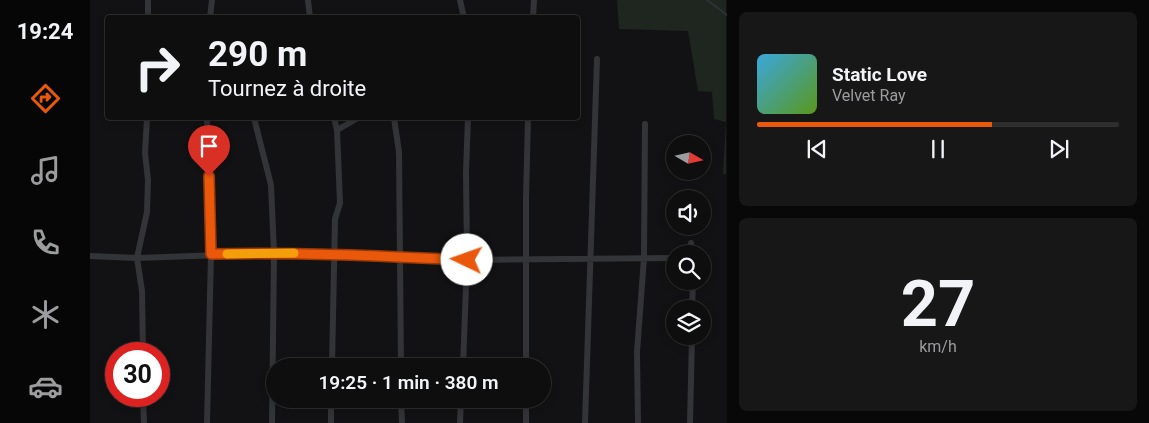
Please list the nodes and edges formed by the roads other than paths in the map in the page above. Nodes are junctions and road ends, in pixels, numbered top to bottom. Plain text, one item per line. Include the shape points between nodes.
1 (148, 0) edge
2 (212, 0) edge
3 (308, 0) edge
4 (460, 0) edge
5 (534, 0) edge
6 (148, 15) edge
7 (210, 15) edge
8 (310, 15) edge
9 (463, 15) edge
10 (534, 15) edge
11 (597, 59) dead end
12 (147, 120) edge
13 (207, 120) edge
14 (255, 120) edge
15 (334, 120) edge
16 (354, 120) edge
17 (394, 120) edge
18 (468, 120) edge
19 (528, 120) edge
20 (645, 124) dead end
21 (337, 130) junction
22 (274, 253) junction
23 (211, 254) junction
24 (334, 254) junction
25 (90, 256) edge
26 (399, 257) junction
27 (137, 258) junction
28 (644, 258) junction
29 (666, 258) edge
30 (589, 259) junction
31 (467, 260) junction
32 (527, 260) junction
33 (143, 342) edge
34 (692, 345) edge
35 (332, 358) edge
36 (401, 358) edge
37 (463, 358) edge
38 (526, 358) edge
39 (143, 407) edge
40 (332, 408) edge
41 (402, 408) edge
42 (461, 408) edge
43 (526, 408) edge
44 (144, 423) edge
45 (207, 423) edge
46 (272, 423) edge
47 (331, 423) edge
48 (402, 423) edge
49 (460, 423) edge
50 (526, 423) edge
51 (585, 423) edge
52 (638, 423) edge
53 (690, 423) edge

1 - 6 street
2 - 7 street
3 - 8 street
4 - 9 street
5 - 10 street
11 - 30 street
12 - 27 street via 147,212
13 - 23 street
14 - 22 street via 271,185
15 - 21 street
16 - 21 street
17 - 26 street via 399,152
18 - 31 street
19 - 32 street
20 - 28 street
21 - 24 street via 340,203 335,220
22 - 23 street
22 - 24 street
22 - 46 street
23 - 27 street
23 - 45 street
24 - 26 street
24 - 35 street
25 - 27 street
26 - 31 street
26 - 36 street
27 - 33 street via 142,291
28 - 29 street
28 - 30 street
28 - 52 street via 637,352
30 - 32 street
30 - 51 street
31 - 32 street
31 - 37 street
32 - 38 street
34 - 53 street
39 - 44 street
40 - 47 street
41 - 48 street
42 - 49 street
43 - 50 street

